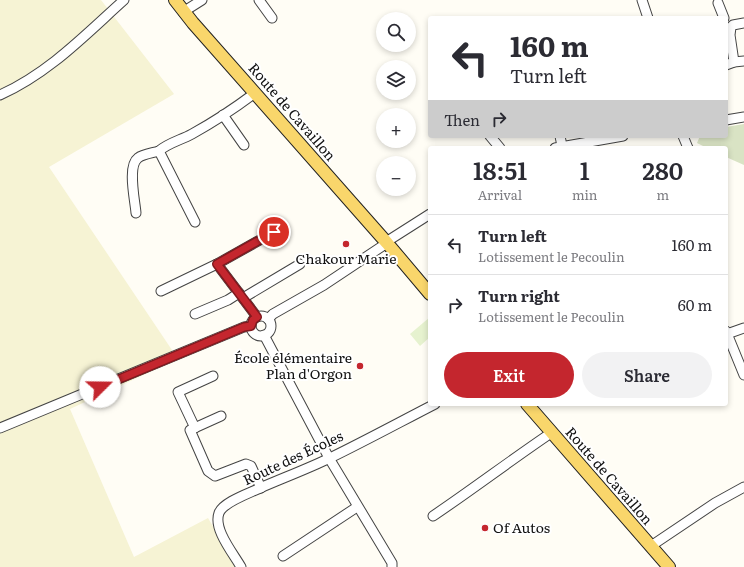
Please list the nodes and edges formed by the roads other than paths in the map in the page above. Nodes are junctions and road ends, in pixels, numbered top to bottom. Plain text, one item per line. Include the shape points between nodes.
1 (124, 0) edge
2 (175, 0) edge
3 (202, 0) edge
4 (259, 0) edge
5 (642, 0) edge
6 (718, 3) dead end
7 (183, 12) junction
8 (647, 16) edge
9 (723, 16) edge
10 (272, 18) dead end
11 (744, 23) edge
12 (728, 26) edge
13 (744, 61) edge
14 (730, 63) edge
15 (255, 93) junction
16 (0, 94) edge
17 (223, 115) junction
18 (744, 117) edge
19 (728, 120) edge
20 (492, 138) edge
21 (611, 138) edge
22 (244, 145) dead end
23 (498, 146) edge
24 (564, 146) edge
25 (159, 151) junction
26 (136, 213) dead end
27 (428, 215) edge
28 (195, 222) dead end
29 (274, 232) dead end
30 (386, 242) junction
31 (217, 264) junction
32 (300, 264) dead end
33 (428, 283) edge
34 (161, 291) dead end
35 (428, 292) edge
36 (241, 296) junction
37 (195, 314) dead end
38 (257, 317) junction
39 (268, 319) junction
40 (251, 326) junction
41 (744, 328) edge
42 (728, 333) edge
43 (728, 335) edge
44 (264, 336) junction
45 (744, 375) edge
46 (213, 376) dead end
47 (431, 406) edge
48 (529, 406) edge
49 (221, 416) dead end
50 (0, 428) edge
51 (195, 428) junction
52 (551, 433) junction
53 (329, 458) junction
54 (261, 488) junction
55 (744, 488) edge
56 (357, 507) junction
57 (433, 516) dead end
58 (650, 546) junction
59 (283, 556) dead end
60 (241, 567) edge
61 (392, 567) edge
62 (669, 567) edge

1 - 16 street via 57,61 32,78
2 - 7 main road, Route de Cavaillon
3 - 7 street
4 - 10 street
5 - 8 street
6 - 9 street
7 - 15 main road, Route de Cavaillon
11 - 12 street
12 - 14 street
13 - 14 street
15 - 17 street
15 - 30 main road, Route de Cavaillon
17 - 22 street
17 - 25 street
18 - 19 street
20 - 23 street
21 - 24 street
25 - 26 street via 138,158 133,164
25 - 28 street
27 - 30 street
29 - 31 street
30 - 33 main road, Route de Cavaillon via 403,254
30 - 35 main road, Route de Cavaillon
30 - 39 street via 330,282
31 - 34 street
31 - 36 street
32 - 36 street
36 - 37 street
36 - 38 street
38 - 39 street via 263,316
38 - 40 street
39 - 44 street via 270,331
40 - 44 street via 254,333
40 - 50 street
41 - 42 street
43 - 45 street
44 - 53 street
46 - 51 street via 178,392
47 - 53 street, Route des Écoles
48 - 52 main road, Route de Cavaillon
49 - 51 street
51 - 54 street via 190,430 208,471 215,476 246,464 251,466
52 - 57 street
52 - 58 main road, Route de Cavaillon
53 - 54 street, Route des Écoles
53 - 56 street
54 - 60 street, Route des Écoles via 228,504 219,513 217,522 221,533
55 - 58 street via 715,503
56 - 59 street
56 - 61 street
58 - 62 main road, Route de Cavaillon

